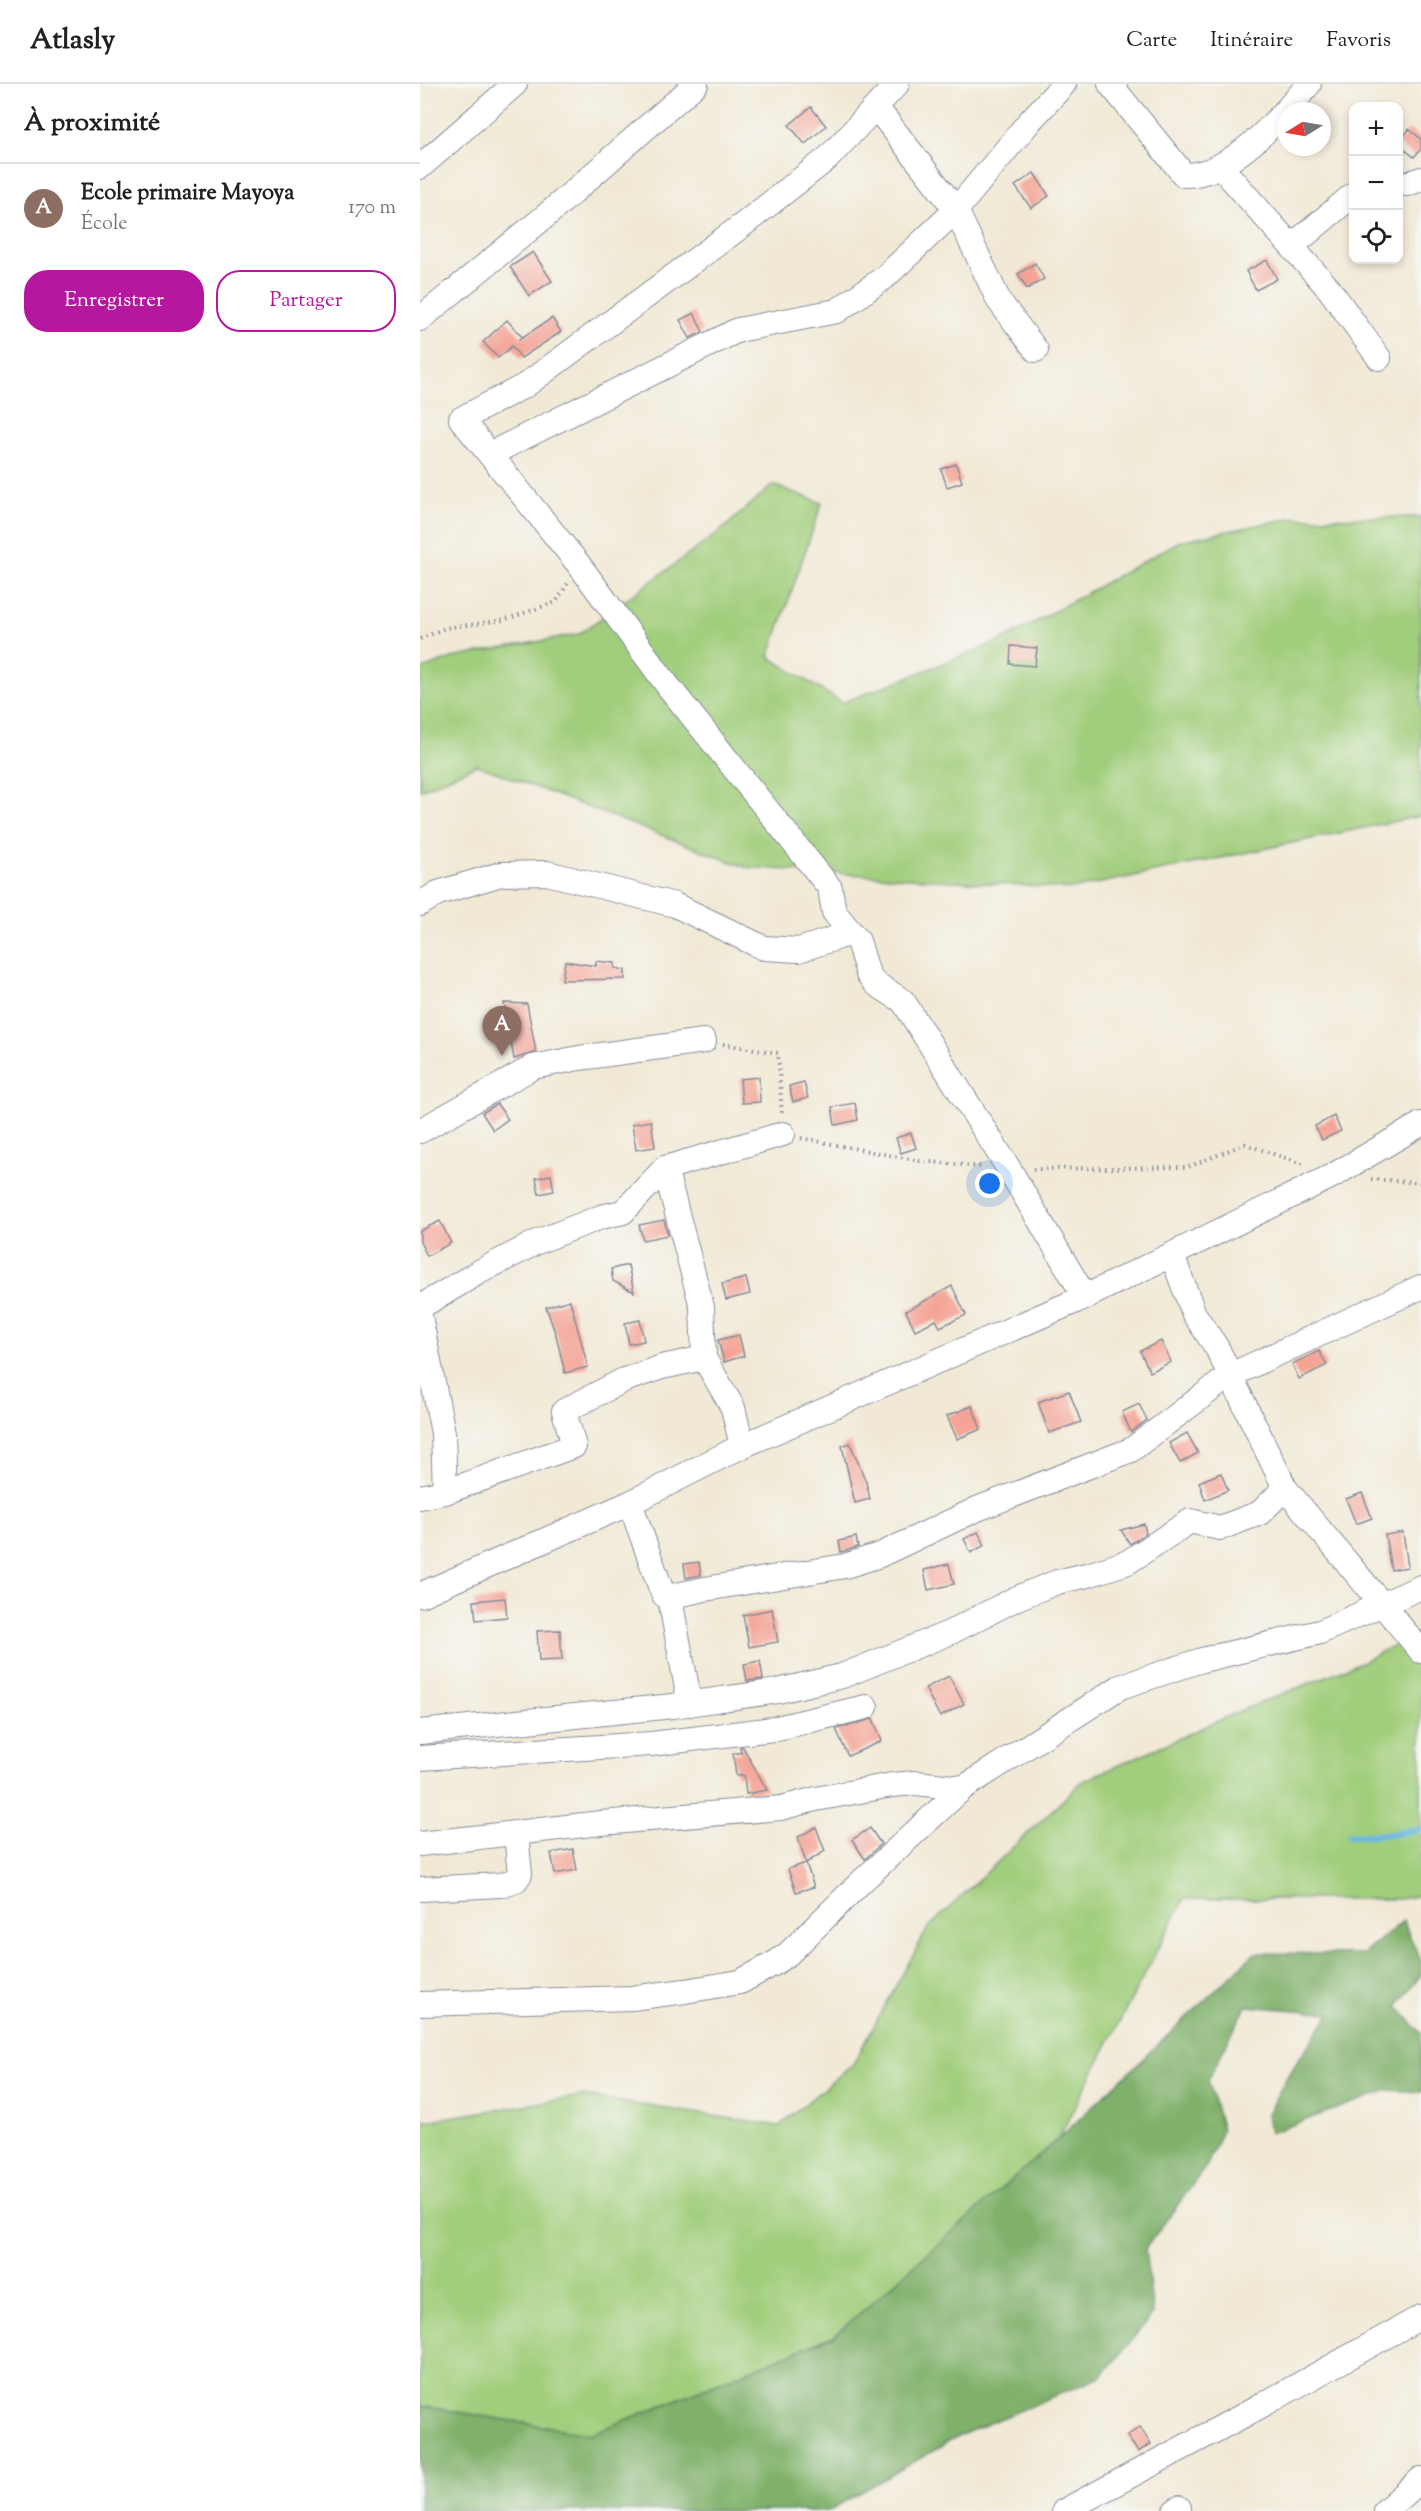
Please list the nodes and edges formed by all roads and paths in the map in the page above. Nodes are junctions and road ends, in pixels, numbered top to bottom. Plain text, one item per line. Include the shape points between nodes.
1 (516, 84) edge
2 (696, 84) edge
3 (897, 84) edge
4 (1064, 84) edge
5 (1110, 84) edge
6 (1309, 84) edge
7 (876, 107) junction
8 (420, 166) edge
9 (1220, 166) junction
10 (1421, 179) edge
11 (1403, 183) edge
12 (1349, 197) edge
13 (956, 210) junction
14 (1292, 246) junction
15 (420, 319) edge
16 (1036, 350) dead end
17 (1379, 358) dead end
18 (490, 454) junction
19 (580, 566) junction
20 (420, 639) edge
21 (420, 904) edge
22 (851, 933) junction
23 (704, 1041) joint
24 (1421, 1124) edge
25 (420, 1131) edge
26 (783, 1134) junction
27 (665, 1168) junction
28 (1009, 1169) junction
29 (1334, 1175) junction
30 (1421, 1184) edge
31 (1172, 1255) junction
32 (1421, 1287) edge
33 (1085, 1297) junction
34 (420, 1307) edge
35 (420, 1316) edge
36 (704, 1358) junction
37 (1229, 1376) junction
38 (742, 1446) junction
39 (1285, 1488) junction
40 (445, 1492) junction
41 (420, 1497) edge
42 (630, 1503) junction
43 (1421, 1587) edge
44 (420, 1595) edge
45 (670, 1599) junction
46 (1382, 1606) junction
47 (1421, 1651) edge
48 (690, 1704) junction
49 (866, 1707) dead end
50 (420, 1732) edge
51 (420, 1758) edge
52 (963, 1788) junction
53 (516, 1834) junction
54 (420, 1844) edge
55 (420, 1889) edge
56 (420, 2004) edge
57 (1421, 2317) edge
58 (1421, 2479) edge
59 (1064, 2511) edge
60 (1385, 2511) edge

1 - 8 street
2 - 15 street via 548,214
3 - 7 street
4 - 13 street
5 - 9 street via 1184,175
6 - 9 street via 1250,144
7 - 13 street
7 - 18 street via 828,158 681,273 526,385 461,419
9 - 14 street
10 - 11 street
12 - 14 street
13 - 16 street via 999,301
13 - 18 street via 885,277 845,307 738,330
14 - 17 street via 1330,290
18 - 19 street
19 - 20 path via 556,602 504,620 445,628
19 - 22 street via 668,686 830,888 834,912
21 - 22 street via 438,893 501,874 547,873 675,905 764,948 799,950
22 - 28 street via 858,941 868,974 876,984 903,1001
23 - 25 street via 534,1067
23 - 26 path via 778,1053
24 - 29 street
26 - 27 street
26 - 28 path via 920,1161
27 - 34 street via 623,1212 537,1242
27 - 36 street via 702,1307
28 - 29 path via 1188,1167 1245,1144
28 - 33 street
29 - 30 path
29 - 31 street
31 - 33 street
31 - 37 street via 1194,1314 1217,1348
32 - 37 street
33 - 38 street
35 - 40 street via 443,1433
36 - 38 street via 733,1408
36 - 40 street via 662,1367 606,1388 564,1411 574,1446
37 - 39 street
37 - 45 street via 1131,1450 977,1509 867,1561 705,1589
38 - 42 street
39 - 46 street
39 - 48 street via 1260,1513 1220,1528 1190,1521 1128,1562 1057,1582 949,1633 842,1676 778,1691
40 - 41 street
42 - 44 street
42 - 45 street via 660,1586
43 - 46 street
45 - 48 street
46 - 47 street
46 - 52 street via 1320,1632 1202,1660 1120,1687
48 - 50 street
49 - 51 street via 772,1729 651,1744
52 - 53 street via 916,1783 892,1785 781,1808
52 - 56 street via 788,1954 740,1982 632,1998
53 - 54 street
53 - 55 street via 520,1874 516,1880 501,1885
57 - 59 street
58 - 60 street

